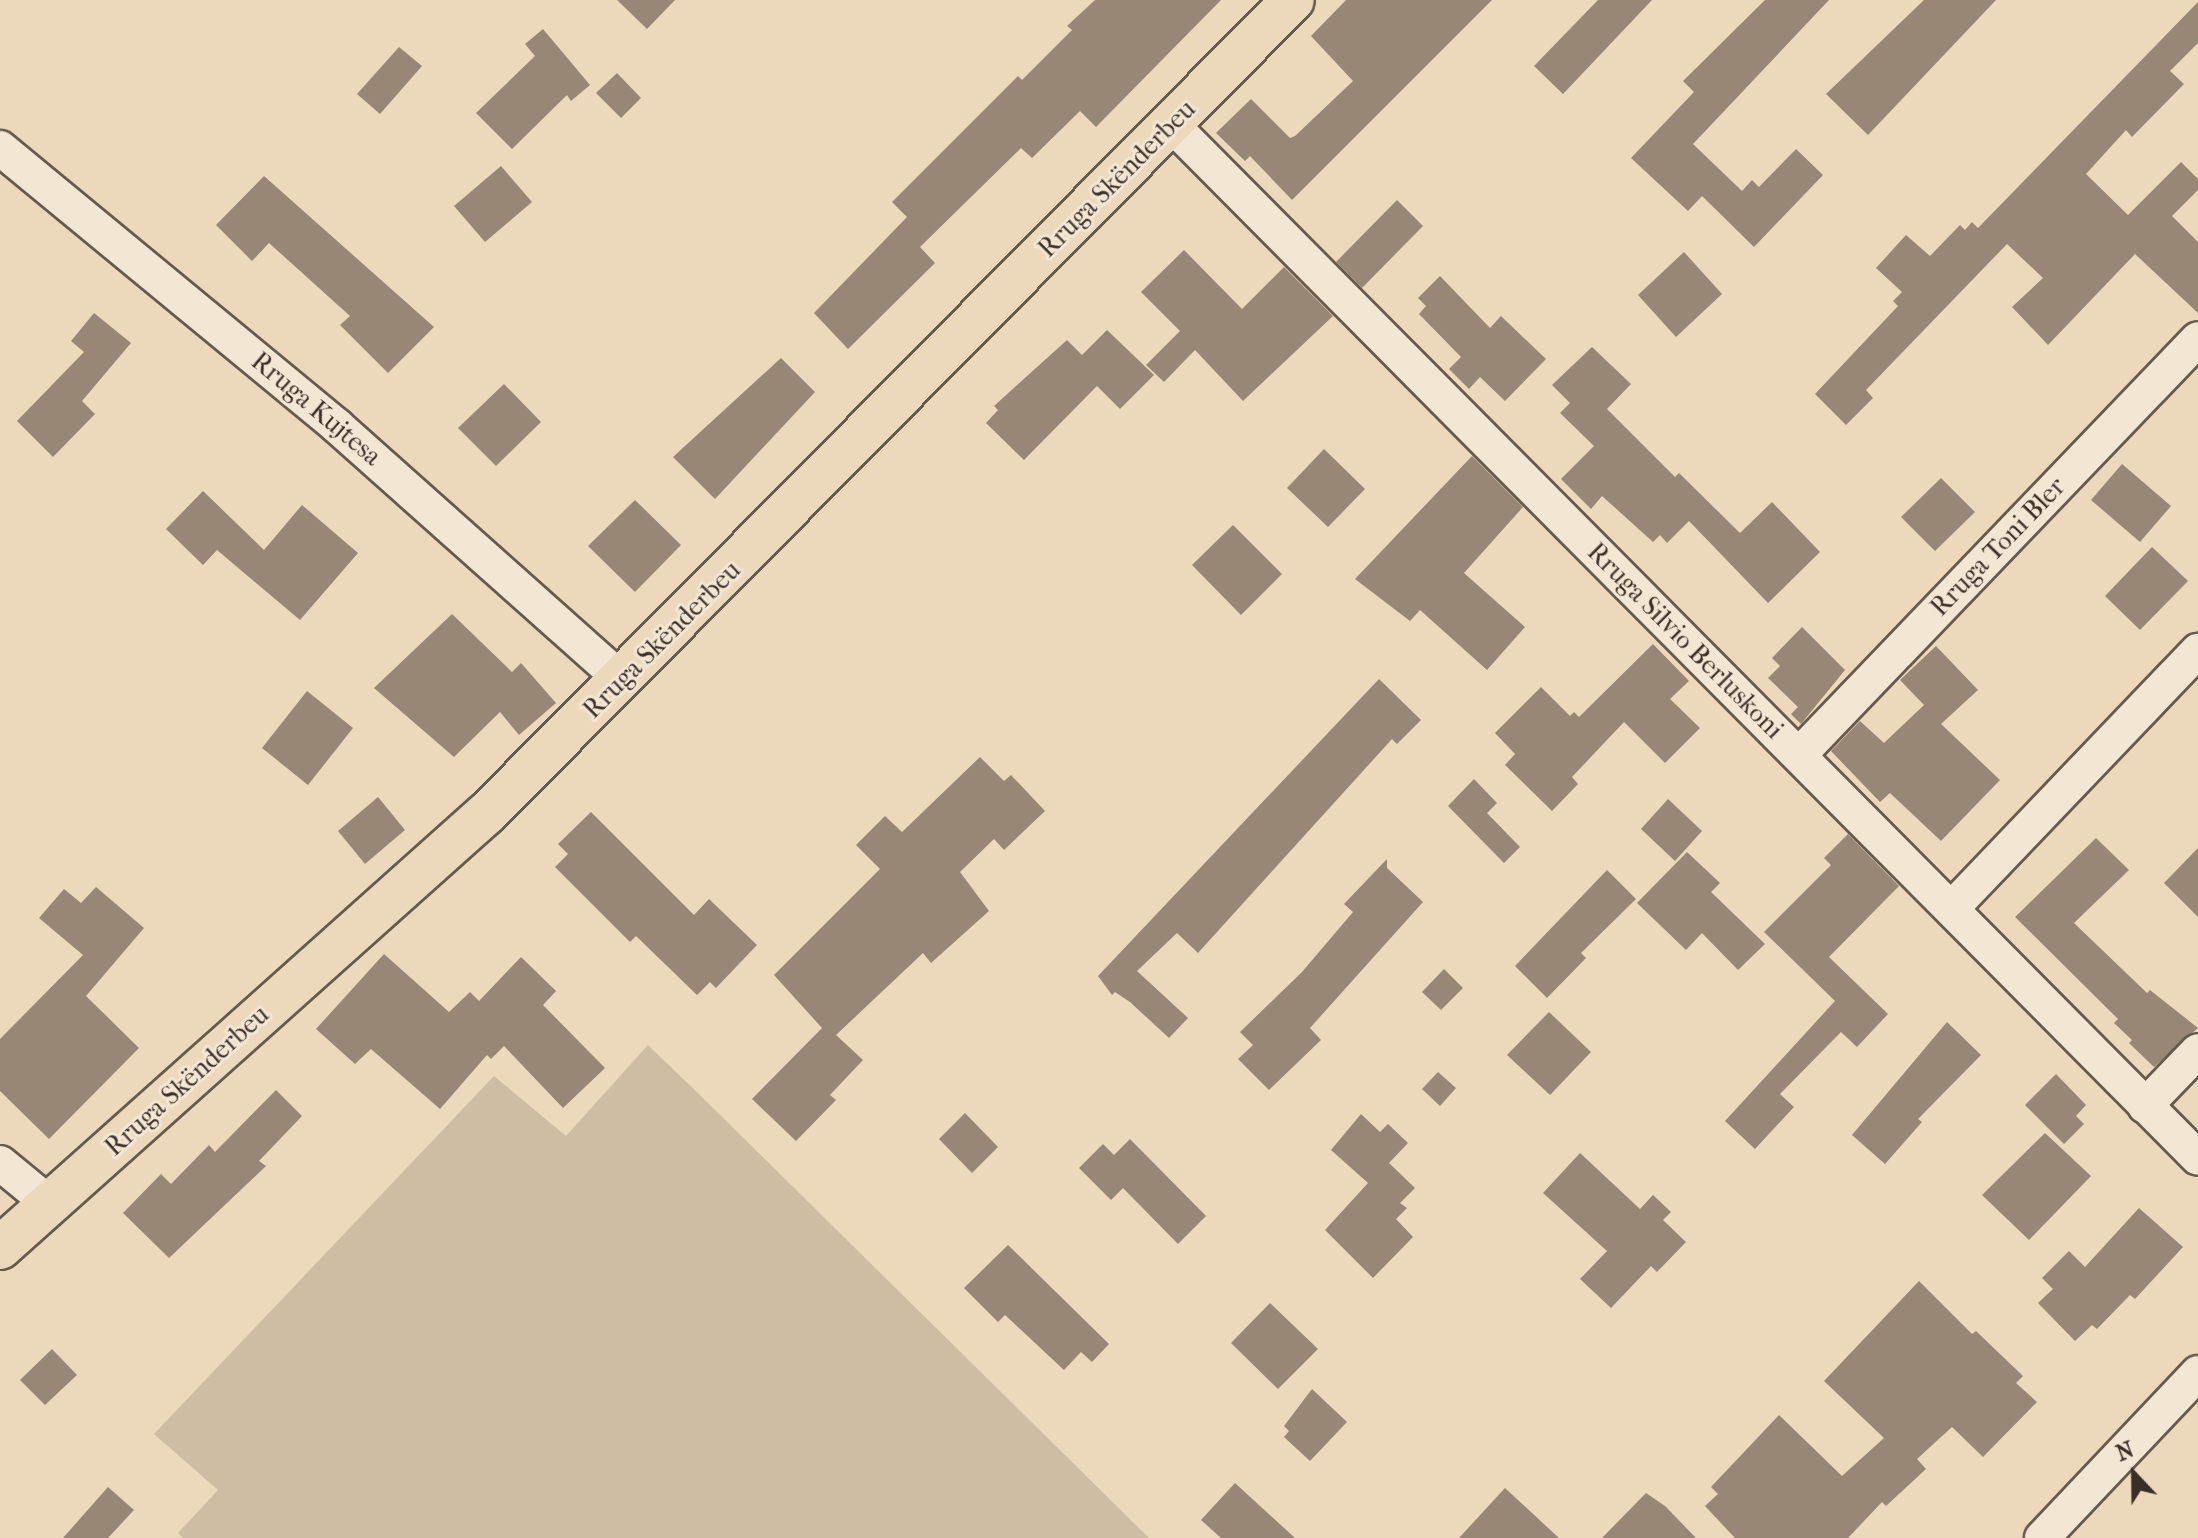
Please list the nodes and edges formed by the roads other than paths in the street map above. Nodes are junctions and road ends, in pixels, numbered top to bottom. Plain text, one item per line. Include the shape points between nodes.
1 (1293, 0) edge
2 (1171, 124) junction
3 (0, 148) edge
4 (2198, 339) edge
5 (2198, 651) edge
6 (623, 681) junction
7 (1799, 755) junction
8 (1952, 908) junction
9 (2198, 1051) edge
10 (2145, 1106) junction
11 (2198, 1158) edge
12 (0, 1163) edge
13 (50, 1204) junction
14 (0, 1248) edge
15 (2198, 1373) edge
16 (2042, 1538) edge

1 - 2 main road, Rruga Skënderbeu
2 - 6 main road, Rruga Skënderbeu
2 - 7 street, Rruga Silvio Berluskoni
3 - 6 street, Rruga Kujtesa via 337,426
4 - 7 street, Rruga Toni Bler
5 - 8 street
6 - 13 main road, Rruga Skënderbeu via 488,812
7 - 8 street, Rruga Silvio Berluskoni
8 - 10 street, Rruga Silvio Berluskoni
9 - 10 street
10 - 11 street, Rruga Silvio Berluskoni
12 - 13 street
13 - 14 main road, Rruga Skënderbeu
15 - 16 street

